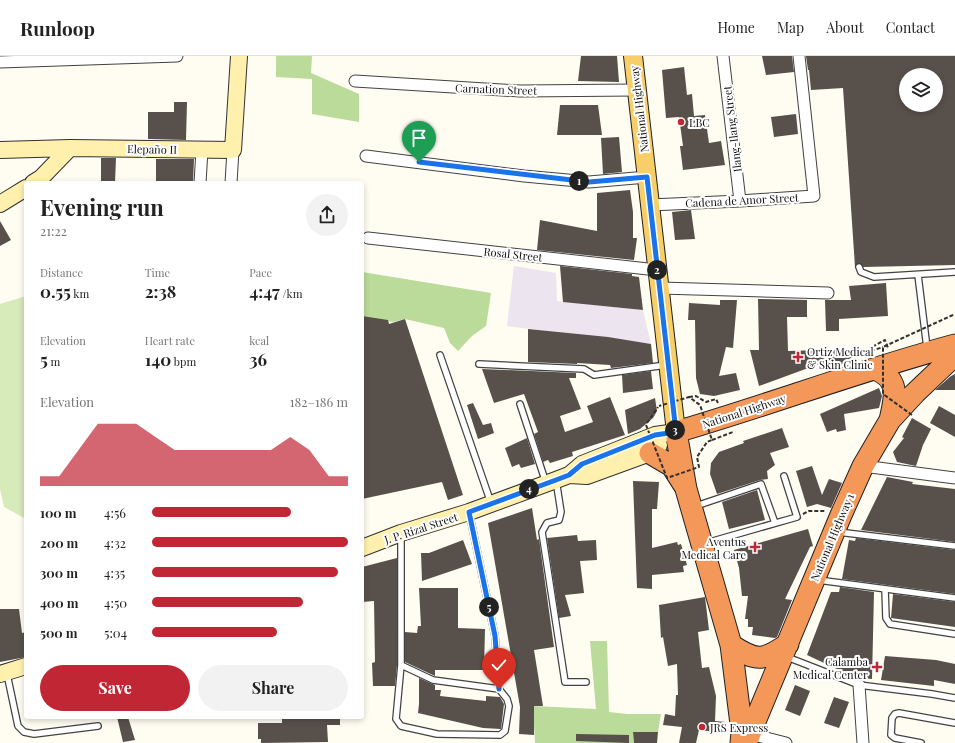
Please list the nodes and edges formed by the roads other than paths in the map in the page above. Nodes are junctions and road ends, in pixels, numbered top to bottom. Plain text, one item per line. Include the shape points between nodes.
1 (177, 56) edge
2 (239, 56) edge
3 (632, 56) edge
4 (723, 56) edge
5 (799, 56) edge
6 (0, 62) edge
7 (355, 81) dead end
8 (636, 90) junction
9 (70, 148) junction
10 (0, 150) edge
11 (202, 150) junction
12 (233, 150) junction
13 (366, 156) dead end
14 (647, 177) junction
15 (36, 181) edge
16 (200, 181) edge
17 (231, 181) edge
18 (24, 189) edge
19 (740, 201) junction
20 (0, 204) edge
21 (650, 205) junction
22 (368, 238) dead end
23 (859, 267) dead end
24 (658, 270) junction
25 (955, 272) edge
26 (918, 275) junction
27 (660, 288) junction
28 (828, 293) dead end
29 (955, 345) edge
30 (928, 352) junction
31 (890, 354) junction
32 (440, 355) dead end
33 (955, 355) edge
34 (480, 364) dead end
35 (668, 365) junction
36 (875, 369) junction
37 (914, 393) junction
38 (520, 404) dead end
39 (890, 420) junction
40 (676, 432) junction
41 (650, 453) junction
42 (863, 466) junction
43 (784, 476) dead end
44 (955, 478) edge
45 (557, 479) junction
46 (689, 498) junction
47 (491, 504) junction
48 (469, 512) junction
49 (775, 523) junction
50 (837, 524) junction
51 (401, 533) junction
52 (702, 544) junction
53 (955, 546) edge
54 (364, 547) edge
55 (814, 580) junction
56 (885, 589) junction
57 (955, 598) edge
58 (955, 634) edge
59 (731, 645) junction
60 (785, 650) junction
61 (401, 665) junction
62 (24, 667) edge
63 (3, 673) edge
64 (586, 682) dead end
65 (859, 685) junction
66 (499, 689) junction
67 (955, 698) edge
68 (955, 723) edge
69 (98, 726) dead end
70 (745, 738) edge
71 (786, 743) edge
72 (863, 743) edge
73 (921, 743) edge

1 - 6 street
2 - 12 main road
3 - 8 main road, National Highway
4 - 19 street, Ilang-Ilang Street
5 - 19 street, Cadena de Amor Street via 814,196
7 - 8 street, Carnation Street via 520,91
8 - 14 main road, National Highway
9 - 10 main road, Elepaño II
9 - 11 main road, Elepaño II
9 - 15 main road
11 - 12 main road, Elepaño II
11 - 16 street
12 - 17 street
13 - 14 street via 589,182
14 - 21 main road, National Highway
18 - 20 main road
19 - 21 street, Cadena de Amor Street
21 - 24 main road, National Highway
22 - 24 street, Rosal Street
23 - 26 lane via 861,272 874,278
24 - 27 main road, National Highway
25 - 26 lane
26 - 30 lane
27 - 28 street
27 - 35 main road, National Highway
29 - 30 highway, National Highway
30 - 31 highway, National Highway
31 - 36 highway, National Highway
31 - 37 highway via 902,381
32 - 47 lane
33 - 37 highway, National Highway 1
34 - 35 lane via 584,369 594,375
35 - 40 main road, National Highway
36 - 39 highway via 886,375 894,386 895,395
36 - 40 highway, National Highway
37 - 39 highway, National Highway 1
38 - 45 lane
39 - 42 highway, National Highway 1
40 - 41 main road, J. P. Rizal Street
40 - 45 main road, J. P. Rizal Street via 655,435 626,446 582,464
40 - 46 highway
41 - 45 main road, J. P. Rizal Street via 587,476
41 - 46 highway via 672,466
42 - 44 street
42 - 50 highway, National Highway 1
43 - 49 lane via 797,517
45 - 47 main road, J. P. Rizal Street
45 - 64 lane via 562,512 559,520 547,523 542,532 556,633 565,682
46 - 49 lane via 761,484
46 - 52 highway
47 - 48 main road, J. P. Rizal Street
48 - 51 main road, J. P. Rizal Street
48 - 66 lane via 495,636
49 - 52 lane
50 - 53 lane
50 - 55 highway, National Highway 1
51 - 54 main road, J. P. Rizal Street
51 - 61 lane
52 - 59 highway
55 - 56 lane
55 - 60 highway, National Highway 1
56 - 57 lane
56 - 58 lane via 886,618 890,624
59 - 60 highway via 745,654 758,658
59 - 70 highway
60 - 65 lane
60 - 70 highway, National Highway 1
61 - 66 lane via 433,680
61 - 66 lane via 396,719 401,726 437,734 500,735 505,731 509,706
62 - 63 main road
63 - 69 lane via 18,726 24,732 34,734
65 - 67 lane
65 - 72 street
68 - 73 lane via 895,714 891,724 891,735
70 - 71 street

